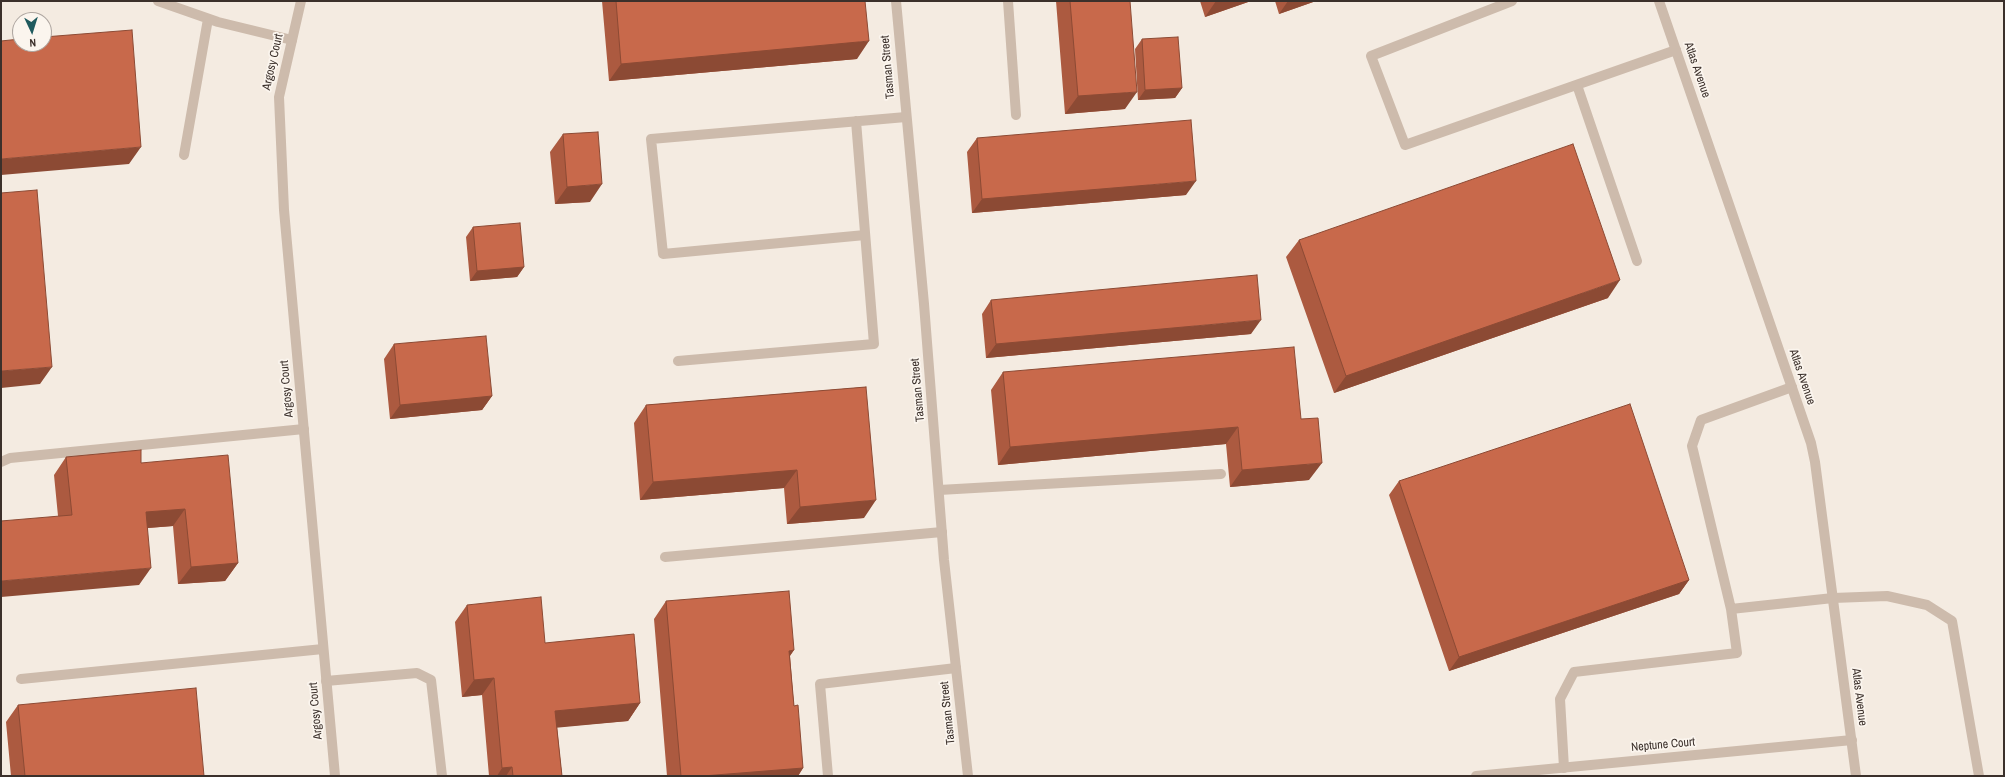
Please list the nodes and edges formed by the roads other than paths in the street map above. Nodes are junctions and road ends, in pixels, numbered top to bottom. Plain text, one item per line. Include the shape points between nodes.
1 (158, 1) edge
2 (301, 1) edge
3 (896, 1) edge
4 (1008, 1) edge
5 (1512, 1) edge
6 (1659, 1) edge
7 (208, 19) junction
8 (292, 40) junction
9 (1676, 50) junction
10 (1577, 85) junction
11 (1016, 115) dead end
12 (906, 116) junction
13 (856, 121) junction
14 (184, 155) dead end
15 (865, 235) junction
16 (1637, 261) dead end
17 (678, 361) dead end
18 (1792, 387) junction
19 (304, 429) junction
20 (1, 462) edge
21 (1221, 474) dead end
22 (939, 490) junction
23 (942, 532) junction
24 (665, 557) dead end
25 (1833, 598) junction
26 (1731, 609) junction
27 (323, 649) junction
28 (956, 668) junction
29 (21, 679) dead end
30 (326, 681) junction
31 (1852, 740) junction
32 (1564, 768) junction
33 (335, 776) edge
34 (442, 776) edge
35 (828, 776) edge
36 (968, 776) edge
37 (1476, 776) edge
38 (1856, 776) edge
39 (1979, 776) edge

1 - 7 street
2 - 8 street, Argosy Court
3 - 12 street, Tasman Street
4 - 11 street
5 - 10 street via 1370,56 1404,145
6 - 9 street, Atlas Avenue
7 - 8 street
7 - 14 street
8 - 19 street, Argosy Court via 278,97 284,210
9 - 10 street
9 - 18 street, Atlas Avenue
10 - 16 street
12 - 13 street
12 - 22 street, Tasman Street
13 - 15 street
13 - 15 street via 651,139 663,254
15 - 17 street via 874,344
18 - 25 street, Atlas Avenue via 1815,462
18 - 26 street via 1701,420 1692,446
19 - 20 street via 10,458
19 - 27 street, Argosy Court
21 - 22 street
22 - 23 street, Tasman Street
23 - 24 street
23 - 28 street, Tasman Street
25 - 26 street
25 - 31 street, Atlas Avenue
25 - 39 street via 1887,596 1927,605 1952,621
26 - 32 street via 1737,653 1574,672 1560,699
27 - 29 street
27 - 30 street, Argosy Court
28 - 35 street via 820,684
28 - 36 street, Tasman Street
30 - 33 street, Argosy Court
30 - 34 street via 417,673 431,680
31 - 32 street, Neptune Court
31 - 38 street, Atlas Avenue
32 - 37 street, Neptune Court

